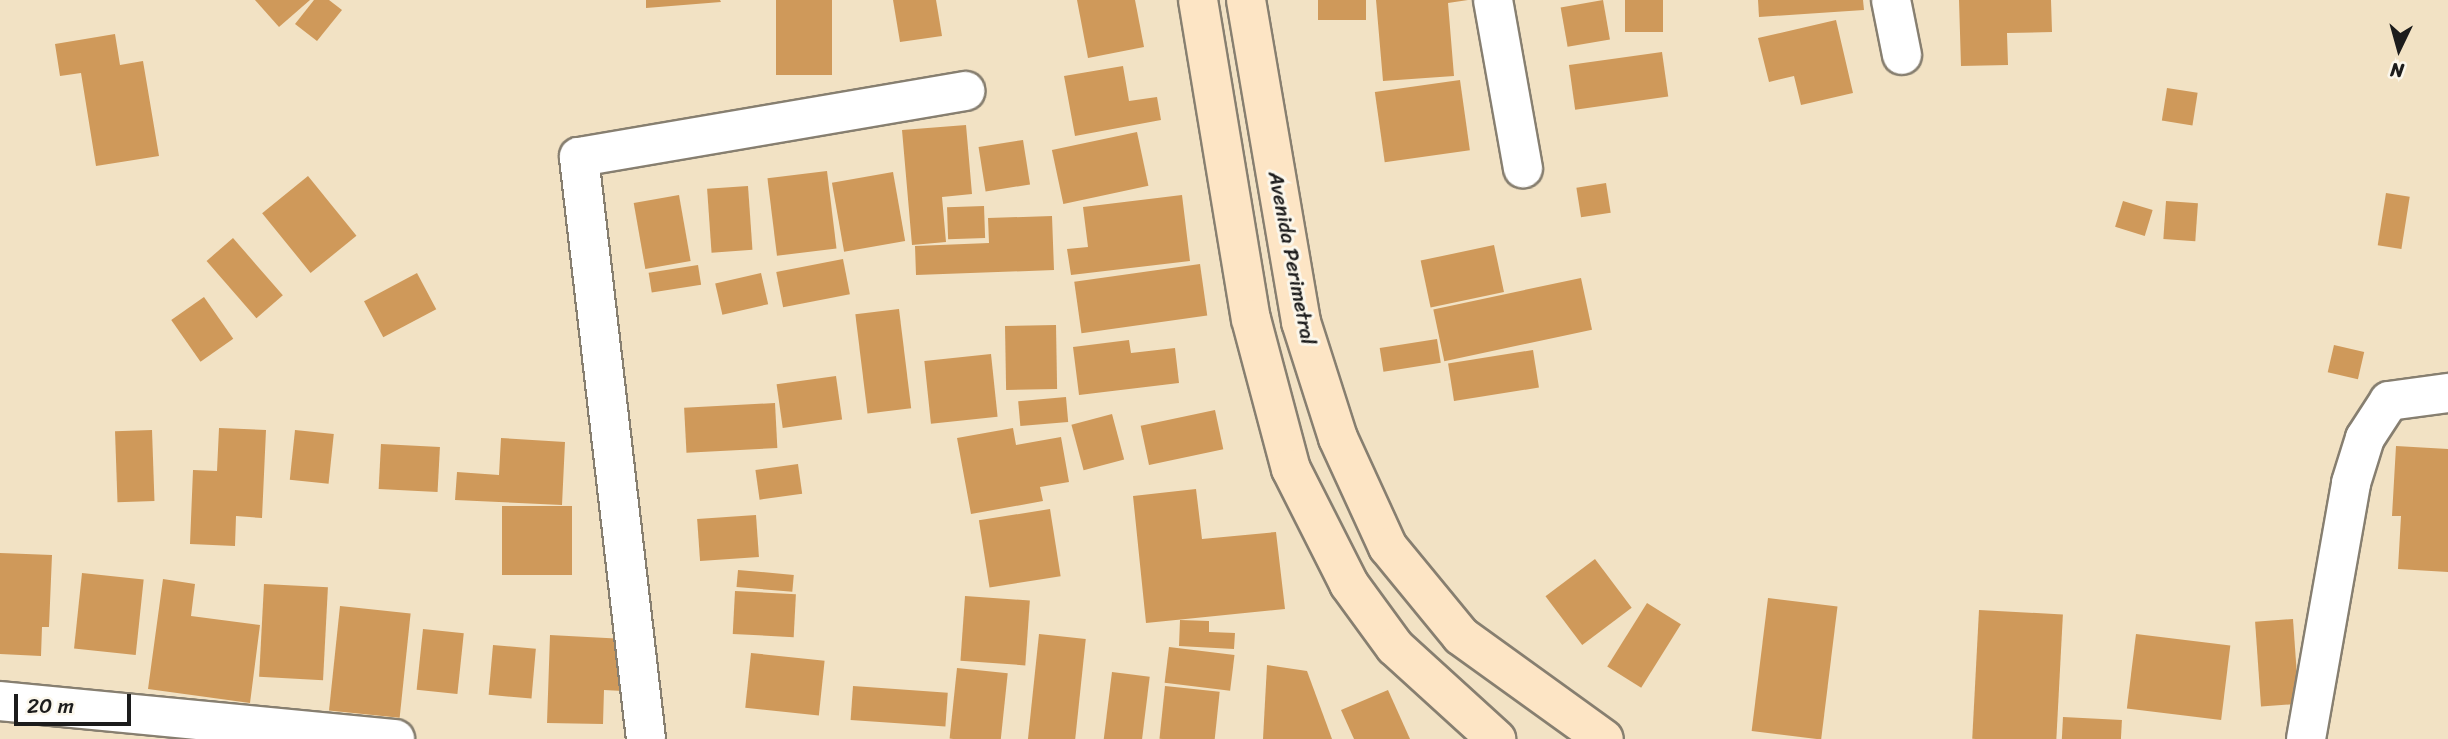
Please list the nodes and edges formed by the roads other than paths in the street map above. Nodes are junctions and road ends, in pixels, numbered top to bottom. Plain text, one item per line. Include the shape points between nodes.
1 (1198, 0) edge
2 (1246, 0) edge
3 (1493, 0) edge
4 (1891, 0) edge
5 (1902, 55) dead end
6 (965, 91) dead end
7 (1523, 168) dead end
8 (2448, 393) edge
9 (0, 701) edge
10 (1594, 738) edge
11 (395, 739) edge
12 (646, 739) edge
13 (1496, 739) edge
14 (2306, 739) edge

1 - 13 main road via 1251,319 1291,469 1349,584 1395,647
2 - 10 main road, Avenida Perimetral via 1301,322 1338,438 1388,547 1461,636
3 - 7 street
4 - 5 street
6 - 12 street via 579,157
8 - 14 street via 2389,401 2365,438 2351,483
9 - 11 street

